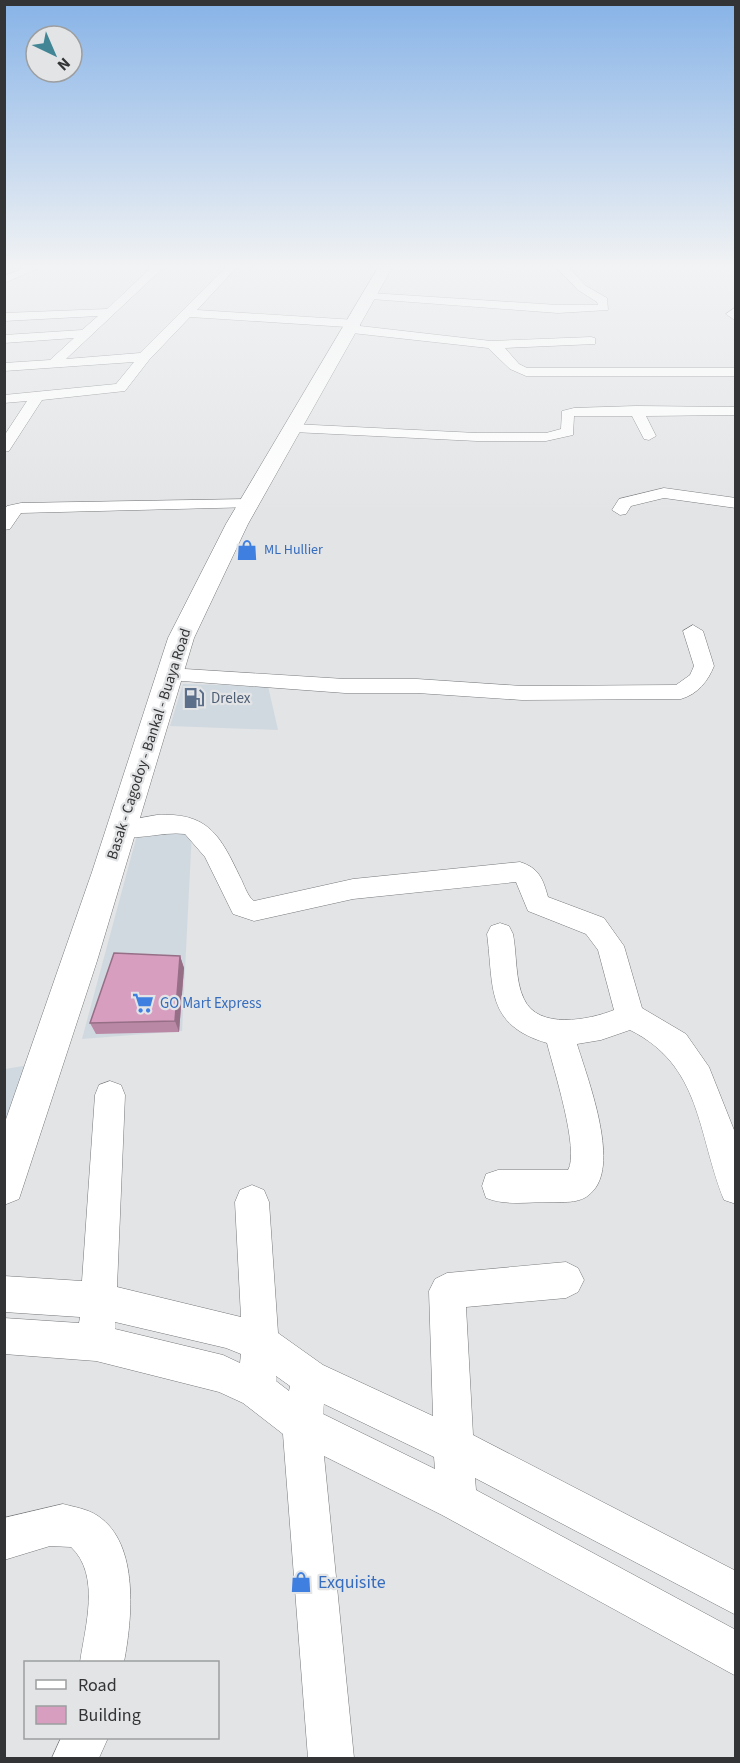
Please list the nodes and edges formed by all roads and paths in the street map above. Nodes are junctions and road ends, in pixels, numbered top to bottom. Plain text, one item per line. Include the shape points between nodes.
1 (70, 348) edge
2 (153, 348) edge
3 (341, 348) edge
4 (497, 348) edge
5 (144, 357) junction
6 (53, 364) junction
7 (4, 367) edge
8 (735, 372) edge
9 (38, 396) junction
10 (4, 399) edge
11 (636, 410) junction
12 (735, 411) edge
13 (293, 428) junction
14 (649, 436) dead end
15 (4, 448) edge
16 (735, 502) edge
17 (249, 504) junction
18 (620, 510) dead end
19 (4, 525) edge
20 (693, 631) dead end
21 (169, 674) junction
22 (122, 829) junction
23 (500, 934) dead end
24 (630, 1016) junction
25 (559, 1032) junction
26 (110, 1095) dead end
27 (4, 1184) edge
28 (498, 1186) dead end
29 (735, 1188) edge
30 (252, 1202) dead end
31 (566, 1280) dead end
32 (4, 1294) edge
33 (98, 1300) junction
34 (4, 1336) edge
35 (96, 1343) junction
36 (260, 1343) junction
37 (310, 1378) junction
38 (256, 1390) junction
39 (302, 1424) junction
40 (454, 1446) junction
41 (456, 1501) junction
42 (4, 1539) edge
43 (735, 1594) edge
44 (735, 1654) edge
45 (102, 1661) edge
46 (84, 1739) edge
47 (75, 1758) edge
48 (331, 1758) edge

1 - 6 street
2 - 5 street
3 - 13 street, Basak - Cagodoy - Bankal - Buaya Road
4 - 8 street via 512,367 526,372
5 - 6 street
5 - 9 street via 120,388
6 - 7 street
9 - 10 street
9 - 15 street
11 - 12 street
11 - 13 street via 567,414 568,432 546,437
11 - 14 street
13 - 17 street, Basak - Cagodoy - Bankal - Buaya Road
16 - 18 street via 664,493 625,502
17 - 19 street via 21,508 13,510
17 - 21 street, Basak - Cagodoy - Bankal - Buaya Road via 192,612
20 - 21 street via 704,666 699,678 681,692 522,693
21 - 22 street, Basak - Cagodoy - Bankal - Buaya Road
22 - 24 street via 169,824 193,827 206,838 242,907 254,911 353,889 520,872 530,879 537,904 595,926 610,946
22 - 27 street, Basak - Cagodoy - Bankal - Buaya Road
23 - 25 street via 511,1005 534,1025
24 - 25 street via 596,1030
24 - 29 street via 680,1048 694,1069
25 - 28 street via 586,1138 587,1171 573,1186
26 - 33 street
30 - 36 street
31 - 40 street via 447,1291
32 - 33 street
33 - 35 street
33 - 36 street via 226,1330
34 - 35 street
35 - 38 street via 223,1374
36 - 37 street
36 - 38 street
37 - 39 street
37 - 40 street
38 - 39 street
39 - 41 street
39 - 48 street
40 - 41 street
40 - 43 street
41 - 44 street
42 - 45 street via 62,1524 82,1529 100,1544 107,1568 108,1631
46 - 47 street

